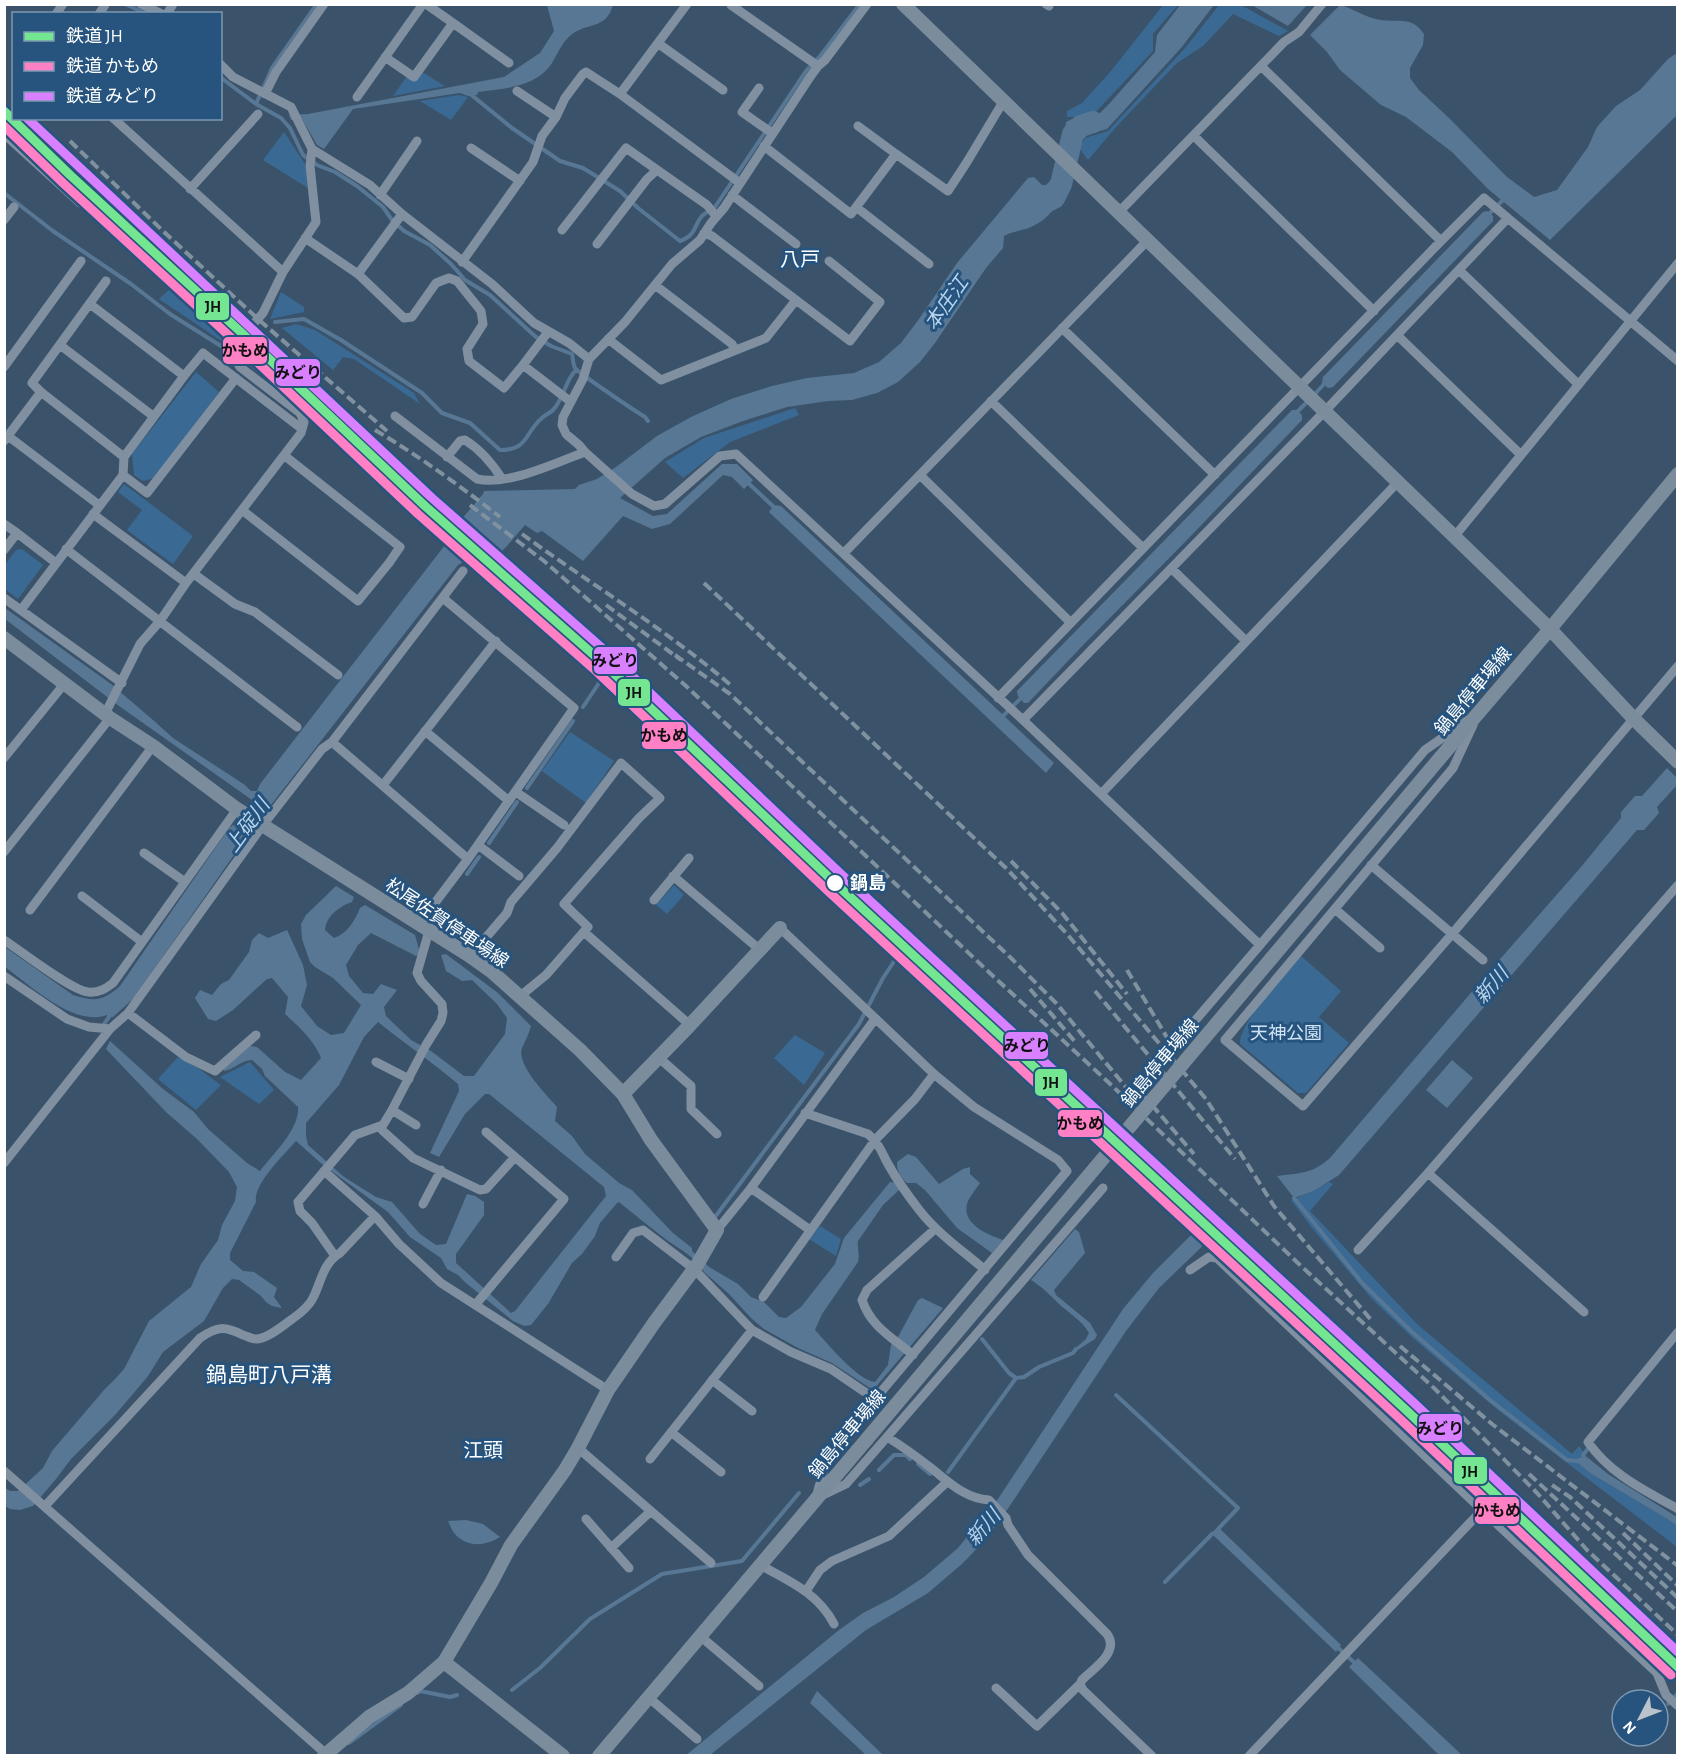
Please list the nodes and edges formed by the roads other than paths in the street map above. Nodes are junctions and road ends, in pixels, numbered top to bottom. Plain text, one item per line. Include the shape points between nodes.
1 (141, 4) edge
2 (324, 4) edge
3 (425, 4) edge
4 (687, 4) edge
5 (867, 4) edge
6 (903, 4) edge
7 (1322, 4) edge
8 (731, 5) edge
9 (158, 12) edge
10 (453, 23) junction
11 (659, 44) junction
12 (385, 57) junction
13 (509, 63) dead end
14 (814, 64) junction
15 (222, 66) edge
16 (1262, 67) junction
17 (759, 88) dead end
18 (723, 90) dead end
19 (517, 91) dead end
20 (261, 92) junction
21 (620, 94) junction
22 (357, 97) dead end
23 (1003, 102) junction
24 (258, 114) dead end
25 (556, 117) junction
26 (115, 120) edge
27 (858, 126) dead end
28 (769, 131) junction
29 (4, 134) edge
30 (1194, 136) junction
31 (417, 141) dead end
32 (764, 146) junction
33 (471, 148) dead end
34 (896, 154) junction
35 (311, 157) junction
36 (657, 170) junction
37 (735, 180) junction
38 (520, 181) junction
39 (190, 189) junction
40 (380, 195) junction
41 (732, 195) junction
42 (80, 203) dead end
43 (14, 207) dead end
44 (856, 207) junction
45 (712, 212) junction
46 (1118, 213) junction
47 (1506, 216) junction
48 (400, 217) junction
49 (4, 220) edge
50 (562, 230) dead end
51 (704, 233) junction
52 (305, 238) junction
53 (1147, 241) junction
54 (1441, 241) junction
55 (597, 244) dead end
56 (796, 244) dead end
57 (81, 261) dead end
58 (829, 261) dead end
59 (1677, 263) edge
60 (929, 264) dead end
61 (1459, 270) junction
62 (461, 271) junction
63 (283, 272) junction
64 (358, 274) junction
65 (106, 282) dead end
66 (655, 285) junction
67 (796, 300) junction
68 (90, 304) junction
69 (1374, 311) junction
70 (1629, 322) junction
71 (1062, 328) junction
72 (1397, 335) junction
73 (544, 337) junction
74 (608, 339) junction
75 (60, 345) junction
76 (735, 350) junction
77 (589, 359) junction
78 (1677, 361) edge
79 (523, 365) junction
80 (4, 367) edge
81 (184, 376) junction
82 (236, 378) junction
83 (1578, 384) junction
84 (1302, 389) junction
85 (41, 392) junction
86 (564, 397) junction
87 (992, 401) junction
88 (1323, 409) junction
89 (153, 416) junction
90 (395, 416) dead end
91 (302, 429) junction
92 (6, 438) edge
93 (585, 452) junction
94 (1520, 454) junction
95 (285, 456) junction
96 (124, 457) junction
97 (447, 457) junction
98 (1215, 474) junction
99 (1677, 474) edge
100 (123, 475) junction
101 (920, 476) junction
102 (502, 479) junction
103 (1397, 483) junction
104 (99, 505) junction
105 (242, 510) junction
106 (93, 514) junction
107 (4, 524) edge
108 (17, 533) junction
109 (1454, 537) junction
110 (1143, 548) junction
111 (66, 549) junction
112 (4, 550) edge
113 (844, 553) junction
114 (56, 563) junction
115 (1172, 568) junction
116 (463, 571) dead end
117 (194, 574) junction
118 (186, 583) junction
119 (4, 598) edge
120 (443, 598) junction
121 (21, 610) junction
122 (160, 621) junction
123 (1071, 623) junction
124 (1550, 629) junction
125 (4, 638) edge
126 (496, 641) junction
127 (1246, 641) junction
128 (1677, 666) edge
129 (338, 675) dead end
130 (65, 683) junction
131 (120, 686) junction
132 (1001, 700) junction
133 (109, 711) junction
134 (1479, 712) junction
135 (1021, 718) junction
136 (1634, 719) junction
137 (297, 727) dead end
138 (425, 731) junction
139 (332, 742) junction
140 (153, 746) junction
141 (4, 758) edge
142 (1675, 759) edge
143 (383, 785) junction
144 (516, 792) junction
145 (1101, 794) junction
146 (509, 801) junction
147 (237, 809) junction
148 (263, 825) junction
149 (564, 825) dead end
150 (478, 845) junction
151 (4, 852) edge
152 (144, 853) dead end
153 (689, 858) dead end
154 (468, 859) junction
155 (1371, 866) junction
156 (519, 876) dead end
157 (674, 876) junction
158 (184, 882) junction
159 (1677, 885) edge
160 (82, 896) dead end
161 (654, 900) dead end
162 (1335, 909) junction
163 (30, 910) dead end
164 (424, 928) junction
165 (780, 928) joint
166 (584, 932) junction
167 (1452, 934) junction
168 (4, 940) edge
169 (142, 942) junction
170 (1260, 945) junction
171 (1380, 948) dead end
172 (759, 949) junction
173 (470, 956) junction
174 (1483, 960) dead end
175 (4, 976) edge
176 (519, 997) junction
177 (128, 1013) junction
178 (873, 1017) junction
179 (690, 1025) junction
180 (110, 1029) junction
181 (256, 1035) dead end
182 (1180, 1037) dead end
183 (658, 1057) junction
184 (376, 1062) dead end
185 (934, 1074) junction
186 (409, 1079) junction
187 (623, 1094) junction
188 (392, 1110) junction
189 (805, 1113) junction
190 (416, 1125) dead end
191 (380, 1127) junction
192 (486, 1132) dead end
193 (717, 1134) dead end
194 (875, 1140) junction
195 (515, 1156) junction
196 (4, 1163) edge
197 (327, 1167) junction
198 (441, 1170) junction
199 (1428, 1173) junction
200 (751, 1188) junction
201 (1102, 1188) dead end
202 (423, 1204) dead end
203 (375, 1216) junction
204 (935, 1229) junction
205 (717, 1230) junction
206 (810, 1230) junction
207 (1358, 1250) dead end
208 (335, 1256) junction
209 (616, 1257) dead end
210 (698, 1263) junction
211 (985, 1270) junction
212 (1190, 1270) dead end
213 (763, 1297) dead end
214 (478, 1302) junction
215 (1584, 1312) dead end
216 (752, 1330) junction
217 (1677, 1332) edge
218 (911, 1354) junction
219 (712, 1380) junction
220 (608, 1390) junction
221 (875, 1399) junction
222 (752, 1411) dead end
223 (671, 1432) junction
224 (887, 1437) junction
225 (578, 1448) junction
226 (650, 1459) dead end
227 (4, 1471) edge
228 (721, 1472) dead end
229 (946, 1482) junction
230 (816, 1499) junction
231 (42, 1504) junction
232 (1677, 1509) edge
233 (1482, 1510) junction
234 (651, 1511) junction
235 (586, 1519) dead end
236 (611, 1548) junction
237 (711, 1563) dead end
238 (760, 1565) junction
239 (629, 1568) dead end
240 (806, 1591) junction
241 (834, 1624) dead end
242 (700, 1636) junction
243 (444, 1662) junction
244 (1080, 1684) junction
245 (759, 1686) dead end
246 (996, 1688) dead end
247 (648, 1698) junction
248 (1677, 1706) edge
249 (697, 1738) dead end
250 (325, 1754) edge
251 (563, 1755) edge
252 (599, 1755) edge
253 (1152, 1755) edge
254 (1249, 1755) edge

1 - 9 street
2 - 20 street
3 - 10 street
3 - 12 street
4 - 11 street
5 - 14 street via 825,60
6 - 23 main road
7 - 16 street
8 - 14 street
10 - 12 street via 414,77
10 - 13 street
11 - 18 street
11 - 21 street
12 - 22 street
14 - 28 street
15 - 20 street via 232,77
16 - 30 street
16 - 54 street
17 - 28 street via 742,112
19 - 25 street
20 - 35 street via 291,107
21 - 25 street via 586,72 565,98
21 - 37 street
23 - 34 street via 948,191
23 - 46 main road
24 - 39 street
25 - 38 street
26 - 39 street
27 - 34 street
28 - 32 street
29 - 42 street
30 - 46 street
30 - 69 street
31 - 40 street
32 - 37 street
32 - 44 street via 851,214
33 - 38 street
34 - 44 street
35 - 40 street via 370,185
35 - 52 street via 316,222
36 - 45 street
36 - 50 street via 626,147
36 - 55 street
37 - 41 street
38 - 62 street
39 - 63 street
40 - 48 street
41 - 45 street
41 - 56 street
43 - 49 street
44 - 60 street
45 - 51 street
46 - 53 main road
47 - 54 street via 1484,198
47 - 61 street
47 - 70 street
48 - 62 street
48 - 64 street
51 - 66 street
51 - 67 street
52 - 63 street
52 - 64 street
53 - 71 street
53 - 84 main road
54 - 69 street
57 - 80 street
58 - 67 street via 880,302 850,340
59 - 70 street
61 - 72 street
61 - 83 street
62 - 64 street via 436,283 412,317 404,318
62 - 73 street via 492,284
62 - 79 street via 481,311 483,324 467,349 469,361 504,388
63 - 91 street via 263,313 234,346 234,357 240,367 300,413
65 - 68 street
66 - 74 street
66 - 76 street
67 - 76 street via 766,339
68 - 75 street
68 - 81 street
69 - 84 street
70 - 78 street
70 - 83 street
71 - 87 street
71 - 98 street
72 - 88 street
72 - 94 street
73 - 77 street via 569,343
73 - 79 street
74 - 76 street via 661,380
74 - 77 street
75 - 85 street via 32,383
75 - 89 street
77 - 86 street via 585,375
79 - 86 street
81 - 82 street via 203,353
81 - 89 street
82 - 91 street
82 - 100 street via 147,493
83 - 94 street
84 - 88 main road
84 - 98 street
85 - 92 street
85 - 96 street
86 - 93 street via 562,425
87 - 101 street
87 - 110 street
88 - 103 main road
88 - 115 street
89 - 96 street
90 - 97 street
91 - 95 street
92 - 104 street
93 - 102 street
93 - 113 street via 633,495 654,506 665,504 720,456 736,454
94 - 109 street
95 - 105 street
95 - 105 street via 400,547 389,563 358,601
96 - 100 street
97 - 102 street via 477,479
97 - 102 street via 459,441 465,440 491,462
98 - 110 street
99 - 124 main road, 鍋島停車場線
100 - 104 street
101 - 113 street
101 - 123 street
103 - 109 main road
103 - 127 street
104 - 106 street
105 - 117 street
106 - 111 street
106 - 118 street
107 - 108 street
108 - 112 street
108 - 114 street
109 - 124 main road
110 - 123 street
111 - 114 street
111 - 122 street
113 - 132 street
114 - 121 street
115 - 127 street
115 - 135 street
116 - 120 street
117 - 118 street
117 - 129 street via 235,604 255,612
118 - 122 street
119 - 121 street
120 - 126 street
120 - 139 street
121 - 131 street
122 - 131 street via 140,644
122 - 137 street
123 - 132 street
124 - 134 main road, 鍋島停車場線
124 - 136 main road
125 - 130 main road
126 - 138 street
126 - 144 street via 574,708
127 - 145 street
128 - 136 street
130 - 133 main road
130 - 141 street
131 - 133 street
132 - 135 street
133 - 140 main road
133 - 151 street
134 - 155 street via 1454,768
134 - 170 street via 1425,750
134 - 230 main road, 鍋島停車場線, bridge
135 - 145 street
136 - 142 main road
136 - 167 street
138 - 143 street
138 - 146 street
139 - 143 street
139 - 148 street via 322,748
140 - 147 main road
140 - 163 street
143 - 154 street
144 - 146 street
144 - 149 street
145 - 170 street
146 - 150 street
147 - 148 main road, 松尾佐賀停車場線
147 - 158 street
148 - 164 main road, 松尾佐賀停車場線
148 - 177 street
150 - 154 street
150 - 156 street
152 - 158 street
153 - 157 street
154 - 164 street
155 - 162 street
155 - 167 street
157 - 161 street
157 - 172 street
158 - 169 street
159 - 199 street
160 - 169 street
162 - 167 street via 1225,1040 1303,1107
162 - 171 street
164 - 173 main road, 松尾佐賀停車場線
164 - 186 street via 417,973 442,1004 443,1013
165 - 172 main road
165 - 178 street
166 - 173 street via 588,927 564,904 660,798 621,763
166 - 176 street via 546,975
166 - 179 street
167 - 174 street
168 - 169 street via 86,993 102,992 113,983
170 - 182 street
172 - 179 main road
173 - 176 main road, 松尾佐賀停車場線
175 - 180 street via 67,1019
176 - 187 main road, 松尾佐賀停車場線
177 - 180 street
177 - 181 street via 186,1058 215,1071
178 - 185 street
178 - 189 street
179 - 183 main road
180 - 196 street
183 - 187 main road
183 - 193 street via 691,1086 691,1109
184 - 186 street
185 - 194 street
185 - 211 street via 974,1107 1058,1160 1067,1171
186 - 188 street
187 - 205 main road via 651,1140
188 - 190 street
188 - 191 street
189 - 194 street via 868,1134
189 - 200 street
191 - 197 street via 355,1135
191 - 198 street via 413,1158
192 - 195 street
194 - 204 street
194 - 206 street
195 - 198 street via 480,1191
195 - 214 street via 564,1200
197 - 203 street
197 - 208 street via 298,1202 300,1211
198 - 202 street
199 - 207 street
199 - 215 street
200 - 205 street
200 - 206 street
201 - 224 street
203 - 208 street
203 - 214 street via 441,1283
204 - 211 street
204 - 218 street via 867,1290 862,1300 866,1313 881,1330
205 - 210 main road
206 - 213 street
208 - 231 street via 323,1272 313,1297 288,1322 261,1338 227,1328 212,1330 200,1338
209 - 210 street via 633,1233 643,1230
210 - 216 street
210 - 220 main road
211 - 218 street
212 - 233 street via 1209,1257 1217,1258
214 - 220 street via 487,1313
216 - 219 street
216 - 221 street via 831,1369
217 - 232 street via 1588,1442 1623,1478
218 - 221 street
219 - 222 street
219 - 223 street
220 - 225 main road
221 - 230 street via 825,1466
223 - 226 street
223 - 228 street
224 - 229 street
224 - 230 street via 846,1484
225 - 234 street
225 - 243 main road via 511,1545
227 - 231 street
229 - 240 street via 889,1536 820,1570
229 - 244 street via 979,1500 989,1500 1006,1518 1028,1555 1112,1640 1112,1649
230 - 238 main road, 鍋島停車場線
231 - 250 street
233 - 248 street via 1657,1673 1666,1695
233 - 254 street
234 - 236 street
234 - 237 street
235 - 236 street
236 - 239 street
238 - 240 street
238 - 242 main road, 鍋島停車場線
240 - 241 street
242 - 245 street
242 - 247 main road, 鍋島停車場線
243 - 250 main road
243 - 251 main road
244 - 246 street via 1037,1726
244 - 253 street
247 - 249 street
247 - 252 main road, 鍋島停車場線

